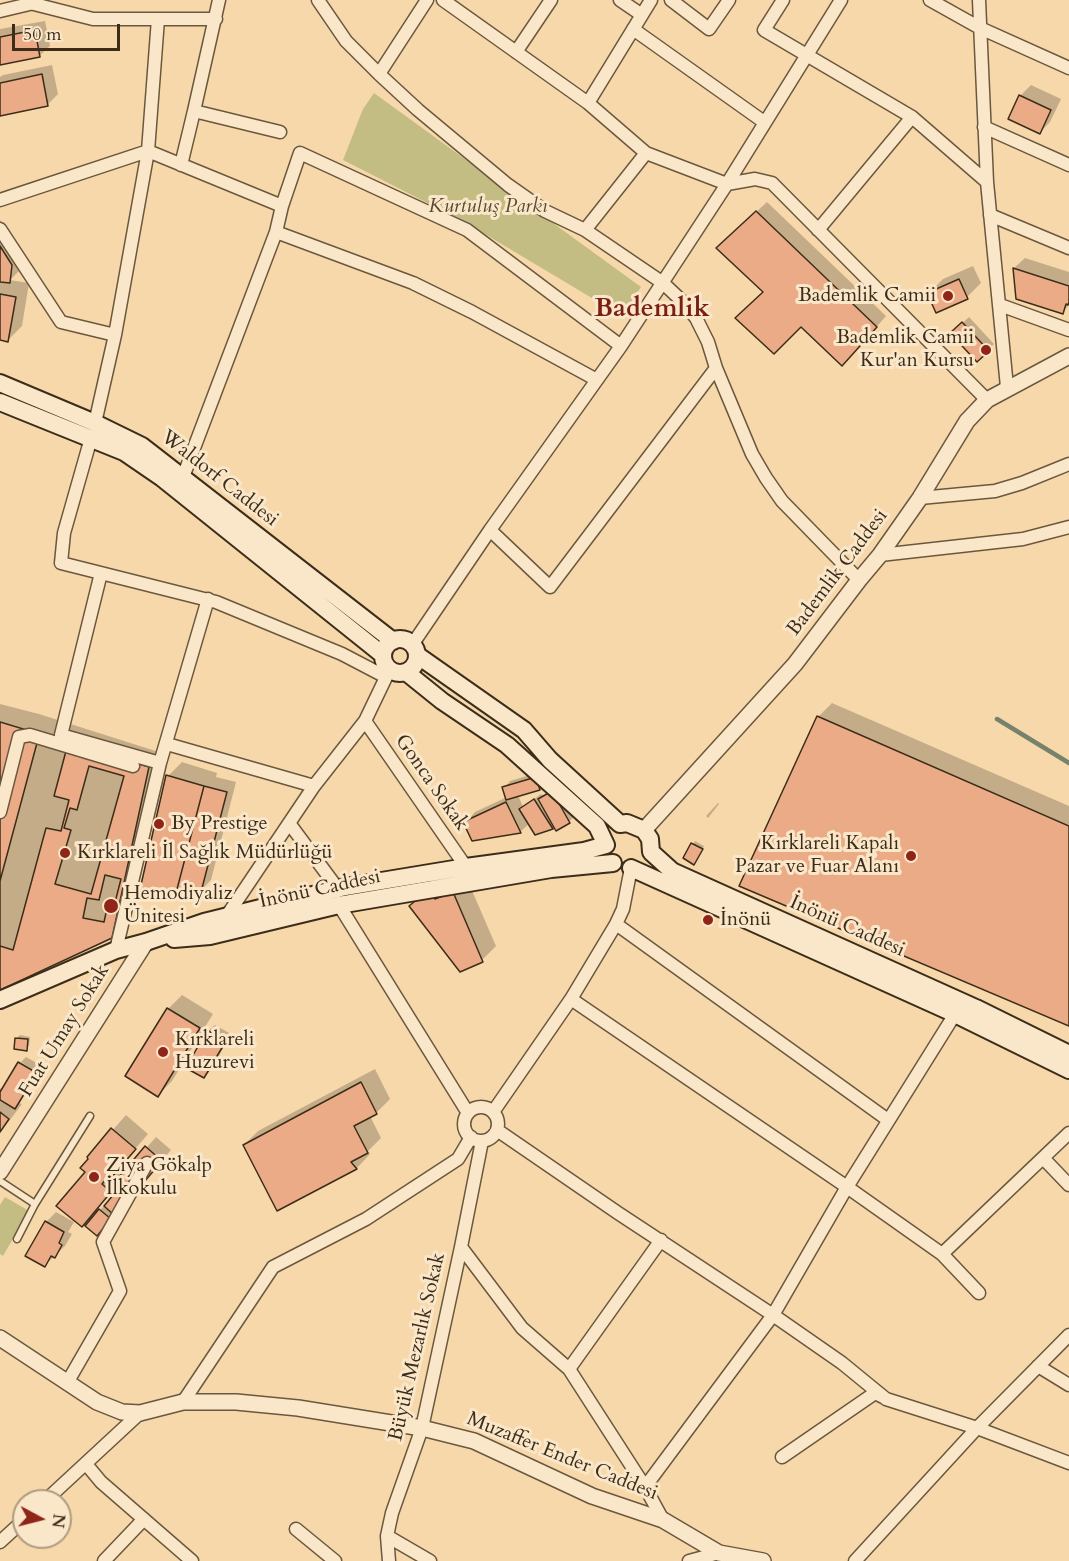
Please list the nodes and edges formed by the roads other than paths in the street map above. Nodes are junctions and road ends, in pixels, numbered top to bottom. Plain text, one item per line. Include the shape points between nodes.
1 (45, 0) edge
2 (219, 0) edge
3 (318, 0) edge
4 (427, 0) edge
5 (443, 0) edge
6 (551, 0) edge
7 (620, 0) edge
8 (651, 0) edge
9 (670, 0) edge
10 (729, 0) edge
11 (783, 0) edge
12 (841, 0) edge
13 (930, 0) edge
14 (979, 0) edge
15 (30, 3) junction
16 (0, 11) edge
17 (642, 15) junction
18 (158, 19) junction
19 (216, 19) junction
20 (980, 28) junction
21 (633, 29) junction
22 (516, 52) junction
23 (806, 55) junction
24 (1069, 69) edge
25 (379, 74) junction
26 (588, 103) junction
27 (194, 111) junction
28 (912, 117) junction
29 (764, 122) junction
30 (984, 127) junction
31 (280, 132) dead end
32 (148, 151) junction
33 (646, 153) junction
34 (181, 165) junction
35 (1069, 165) edge
36 (987, 182) junction
37 (727, 184) junction
38 (0, 200) edge
39 (282, 206) junction
40 (990, 215) junction
41 (0, 229) edge
42 (585, 230) junction
43 (818, 230) junction
44 (276, 232) junction
45 (1069, 248) edge
46 (663, 283) junction
47 (1000, 306) junction
48 (1069, 330) edge
49 (115, 335) junction
50 (621, 346) junction
51 (1069, 356) edge
52 (716, 368) junction
53 (597, 380) junction
54 (0, 383) edge
55 (1007, 387) junction
56 (987, 400) junction
57 (0, 402) edge
58 (93, 430) junction
59 (1069, 464) edge
60 (183, 477) junction
61 (920, 498) junction
62 (1069, 527) edge
63 (490, 530) junction
64 (880, 555) junction
65 (101, 573) junction
66 (859, 580) junction
67 (208, 599) junction
68 (393, 641) junction
69 (415, 650) junction
70 (391, 669) junction
71 (365, 721) junction
72 (167, 744) junction
73 (160, 763) junction
74 (133, 766) dead end
75 (314, 786) junction
76 (0, 812) edge
77 (289, 823) junction
78 (623, 824) junction
79 (644, 830) junction
80 (606, 845) junction
81 (651, 852) junction
82 (614, 862) junction
83 (466, 867) junction
84 (631, 868) junction
85 (338, 897) junction
86 (226, 917) junction
87 (616, 924) junction
88 (146, 942) junction
89 (116, 950) junction
90 (571, 999) junction
91 (0, 1000) edge
92 (955, 1014) junction
93 (1069, 1053) edge
94 (1069, 1070) edge
95 (494, 1112) junction
96 (468, 1113) junction
97 (90, 1116) dead end
98 (888, 1120) junction
99 (497, 1130) junction
100 (1069, 1133) edge
101 (477, 1139) junction
102 (1044, 1159) junction
103 (147, 1163) dead end
104 (0, 1172) edge
105 (0, 1181) edge
106 (1069, 1185) edge
107 (847, 1187) junction
108 (35, 1204) junction
109 (17, 1239) dead end
110 (661, 1240) junction
111 (462, 1247) junction
112 (942, 1254) junction
113 (979, 1293) dead end
114 (774, 1315) junction
115 (1069, 1335) edge
116 (0, 1338) edge
117 (1038, 1366) junction
118 (569, 1369) junction
119 (67, 1383) junction
120 (1069, 1385) edge
121 (886, 1399) junction
122 (183, 1402) junction
123 (140, 1413) junction
124 (422, 1428) junction
125 (977, 1428) junction
126 (782, 1457) dead end
127 (1069, 1463) edge
128 (86, 1464) junction
129 (645, 1487) junction
130 (58, 1489) edge
131 (144, 1519) junction
132 (663, 1520) junction
133 (296, 1529) dead end
134 (12, 1531) edge
135 (387, 1536) junction
136 (0, 1542) edge
137 (720, 1553) junction
138 (104, 1561) edge
139 (192, 1561) edge
140 (335, 1561) edge
141 (389, 1561) edge
142 (430, 1561) edge
143 (689, 1561) edge
144 (763, 1561) edge
145 (855, 1561) edge

1 - 15 street
2 - 19 street
3 - 25 street via 346,40
4 - 25 street
5 - 22 street
6 - 22 street
7 - 17 street
8 - 17 street
9 - 10 street via 709,29
11 - 23 street via 764,30
12 - 23 street
13 - 20 street
14 - 20 street
15 - 16 street
15 - 18 street via 93,19
17 - 21 street
18 - 19 street
18 - 32 street
19 - 27 street
20 - 24 street
20 - 30 street
21 - 26 street
21 - 29 street
22 - 26 street
23 - 28 street
23 - 29 street
25 - 42 street via 508,185 545,211
26 - 33 street
27 - 31 street
27 - 34 street
28 - 36 street
28 - 43 street
29 - 37 street
30 - 35 street
30 - 36 street
32 - 34 street
32 - 38 street
32 - 49 street
33 - 37 street
33 - 42 street
34 - 39 street
36 - 40 street
37 - 43 street via 755,178 772,183
37 - 46 street
39 - 44 street
39 - 50 street via 300,153 467,230
40 - 45 street
40 - 47 street
41 - 49 street via 61,322
42 - 46 street
43 - 56 street
44 - 53 street via 423,288
44 - 60 street
46 - 50 street
46 - 52 street via 696,318
47 - 48 street
47 - 55 street
49 - 58 street
50 - 53 street
51 - 55 street, Bademlik Caddesi
52 - 63 street via 550,587
52 - 66 street via 752,454 771,486 804,526
53 - 63 street
54 - 58 main road, Waldorf Caddesi
55 - 56 street, Bademlik Caddesi
56 - 61 street, Bademlik Caddesi via 967,421
57 - 58 main road, Waldorf Caddesi
58 - 60 main road, Waldorf Caddesi via 142,446
58 - 65 street via 64,533 61,563
58 - 70 main road, Waldorf Caddesi via 162,478
59 - 61 street via 995,491
60 - 68 main road, Waldorf Caddesi
61 - 64 street, Bademlik Caddesi
62 - 64 street via 1023,539
63 - 69 street
64 - 66 street, Bademlik Caddesi
65 - 67 street
65 - 73 street via 61,735
66 - 79 street, Bademlik Caddesi via 795,664
67 - 70 street via 342,654
67 - 72 street
68 - 69 main road via 403,640
68 - 70 main road via 388,645
69 - 70 main road via 414,665
69 - 78 main road via 524,730 550,760
70 - 71 street
70 - 80 main road, Waldorf Caddesi via 507,745 597,826
71 - 75 street
71 - 83 street, Gonca Sokak
72 - 73 street
72 - 75 street
73 - 89 street
74 - 76 street via 30,735 19,737
75 - 77 street
77 - 85 street
77 - 86 street
78 - 79 main road
78 - 80 main road via 609,833
79 - 81 main road
80 - 82 main road
80 - 83 main road, İnönü Caddesi
81 - 84 main road via 646,861
81 - 93 main road, İnönü Caddesi via 672,871
82 - 84 main road
82 - 85 main road, İnönü Caddesi
83 - 85 main road, İnönü Caddesi
84 - 87 street
84 - 92 main road, İnönü Caddesi
85 - 86 main road, İnönü Caddesi
85 - 88 main road, İnönü Caddesi via 210,936
85 - 96 street
86 - 88 main road, İnönü Caddesi
87 - 90 street
87 - 98 street
88 - 89 main road
88 - 104 street, Fuat Umay Sokak
89 - 91 main road
90 - 95 street
90 - 107 street
92 - 94 main road, İnönü Caddesi
92 - 98 street
95 - 96 street via 478,1107
95 - 99 street
96 - 101 street via 465,1128
97 - 108 lane
98 - 107 street
99 - 101 street via 492,1137
99 - 110 street
100 - 102 street
101 - 111 street, Büyük Mezarlık Sokak
101 - 122 street via 458,1159 366,1219 273,1267
102 - 106 street
102 - 112 street
103 - 119 street via 103,1242 120,1291
105 - 108 lane
107 - 112 street
107 - 114 street
108 - 109 lane
110 - 114 street
110 - 118 street
111 - 118 street via 522,1328
111 - 124 street, Büyük Mezarlık Sokak
112 - 113 street
114 - 121 street
114 - 129 street
115 - 117 street
116 - 119 street, Muzaffer Ender Caddesi
117 - 120 street
117 - 125 street
118 - 129 street
119 - 123 street, Muzaffer Ender Caddesi via 122,1412
121 - 125 street
121 - 126 street via 875,1393
122 - 123 street, Muzaffer Ender Caddesi
122 - 124 street, Muzaffer Ender Caddesi via 298,1408
123 - 128 street
124 - 132 street, Muzaffer Ender Caddesi via 474,1441 592,1496
124 - 135 street, Büyük Mezarlık Sokak
125 - 127 street
125 - 145 street
128 - 130 street
128 - 131 street
129 - 132 street
131 - 138 street
131 - 139 street
132 - 137 street, Muzaffer Ender Caddesi
133 - 140 street
134 - 136 street
135 - 141 street, Büyük Mezarlık Sokak
135 - 142 street
137 - 143 street
137 - 144 street, Muzaffer Ender Caddesi

